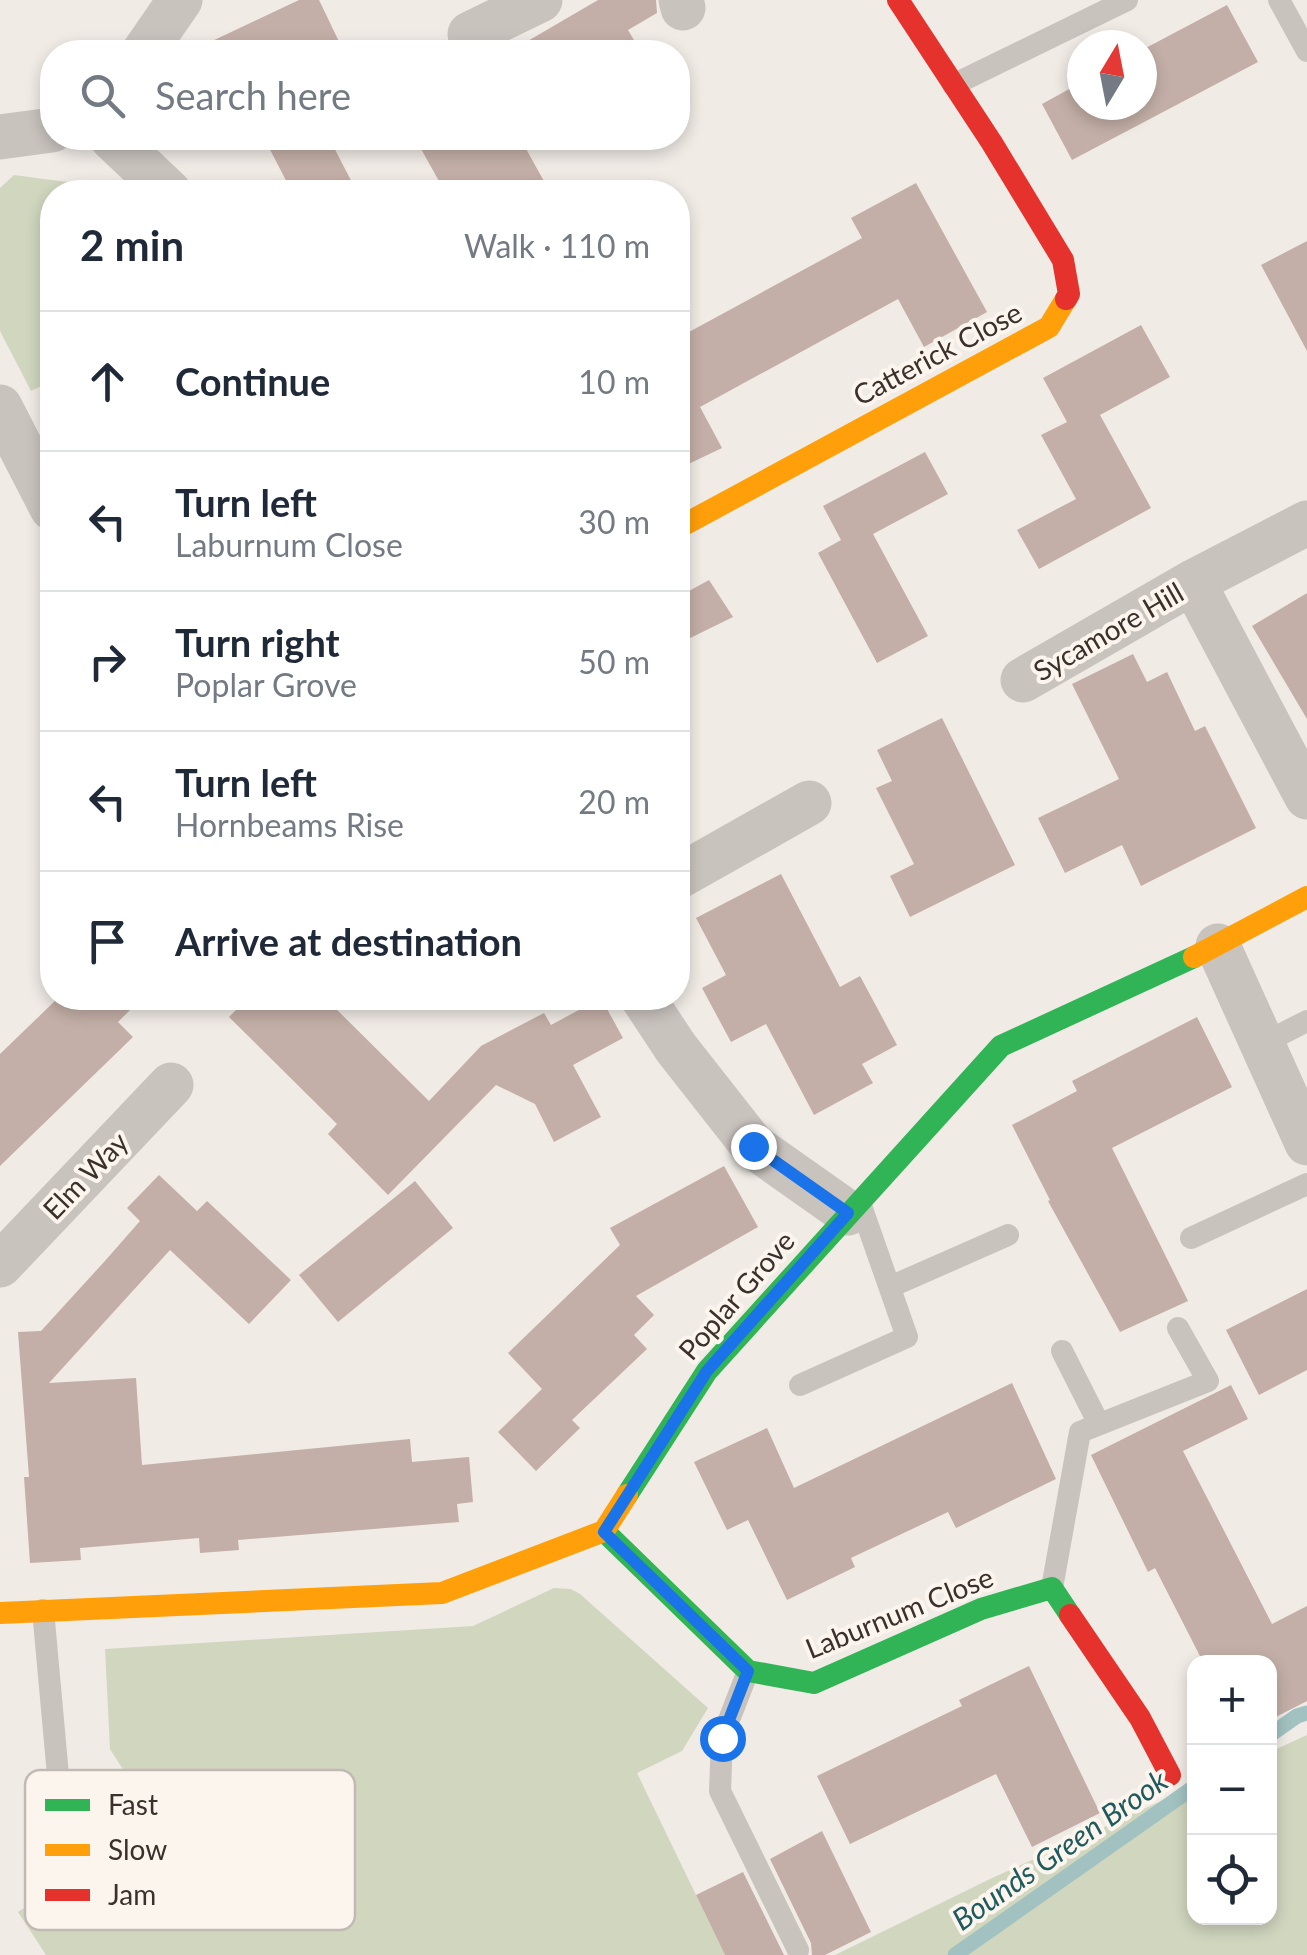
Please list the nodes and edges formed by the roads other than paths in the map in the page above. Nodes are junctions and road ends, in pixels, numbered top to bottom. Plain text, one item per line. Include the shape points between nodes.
1 (180, 0) edge
2 (540, 0) edge
3 (898, 0) edge
4 (1127, 0) edge
5 (1279, 0) edge
6 (470, 34) dead end
7 (152, 40) edge
8 (1307, 51) edge
9 (953, 86) junction
10 (40, 132) edge
11 (0, 137) edge
12 (125, 150) edge
13 (156, 180) edge
14 (0, 408) edge
15 (40, 485) edge
16 (690, 521) edge
17 (1307, 523) edge
18 (1194, 582) junction
19 (1023, 680) dead end
20 (1307, 797) edge
21 (809, 803) dead end
22 (690, 870) edge
23 (1307, 897) edge
24 (1218, 946) junction
25 (651, 1010) edge
26 (1307, 1021) edge
27 (1262, 1044) junction
28 (171, 1085) dead end
29 (1307, 1143) edge
30 (1307, 1184) edge
31 (854, 1207) junction
32 (1008, 1235) dead end
33 (1191, 1238) dead end
34 (0, 1265) edge
35 (890, 1287) junction
36 (1178, 1328) dead end
37 (1062, 1352) dead end
38 (800, 1385) dead end
39 (1099, 1424) junction
40 (604, 1532) junction
41 (1052, 1588) junction
42 (43, 1610) junction
43 (0, 1612) edge
44 (748, 1671) junction
45 (58, 1770) edge
46 (1170, 1775) dead end
47 (798, 1950) dead end

1 - 7 street
2 - 6 street
3 - 9 street, Catterick Close
4 - 9 lane
5 - 8 lane
9 - 16 street, Catterick Close via 1064,260 1069,294 1049,327
10 - 11 street
12 - 13 street
14 - 15 street
17 - 18 street, Sycamore Hill
18 - 19 street, Sycamore Hill
18 - 20 street, Sycamore Hill
21 - 22 street
23 - 24 street, Poplar Grove
24 - 27 street
24 - 31 street, Poplar Grove via 1001,1046
25 - 31 street via 753,1146
26 - 27 lane
27 - 29 street
28 - 34 street, Elm Way
30 - 33 lane
31 - 35 lane
31 - 40 street, Poplar Grove via 707,1371
32 - 35 lane
35 - 38 lane via 908,1337
36 - 39 lane via 1208,1380
37 - 39 lane
39 - 41 lane via 1080,1432
40 - 42 street via 442,1594
40 - 44 street
41 - 44 street, Laburnum Close via 981,1609 814,1683
41 - 46 street via 1140,1718
42 - 43 street
42 - 45 lane
44 - 47 lane via 722,1738 720,1791

